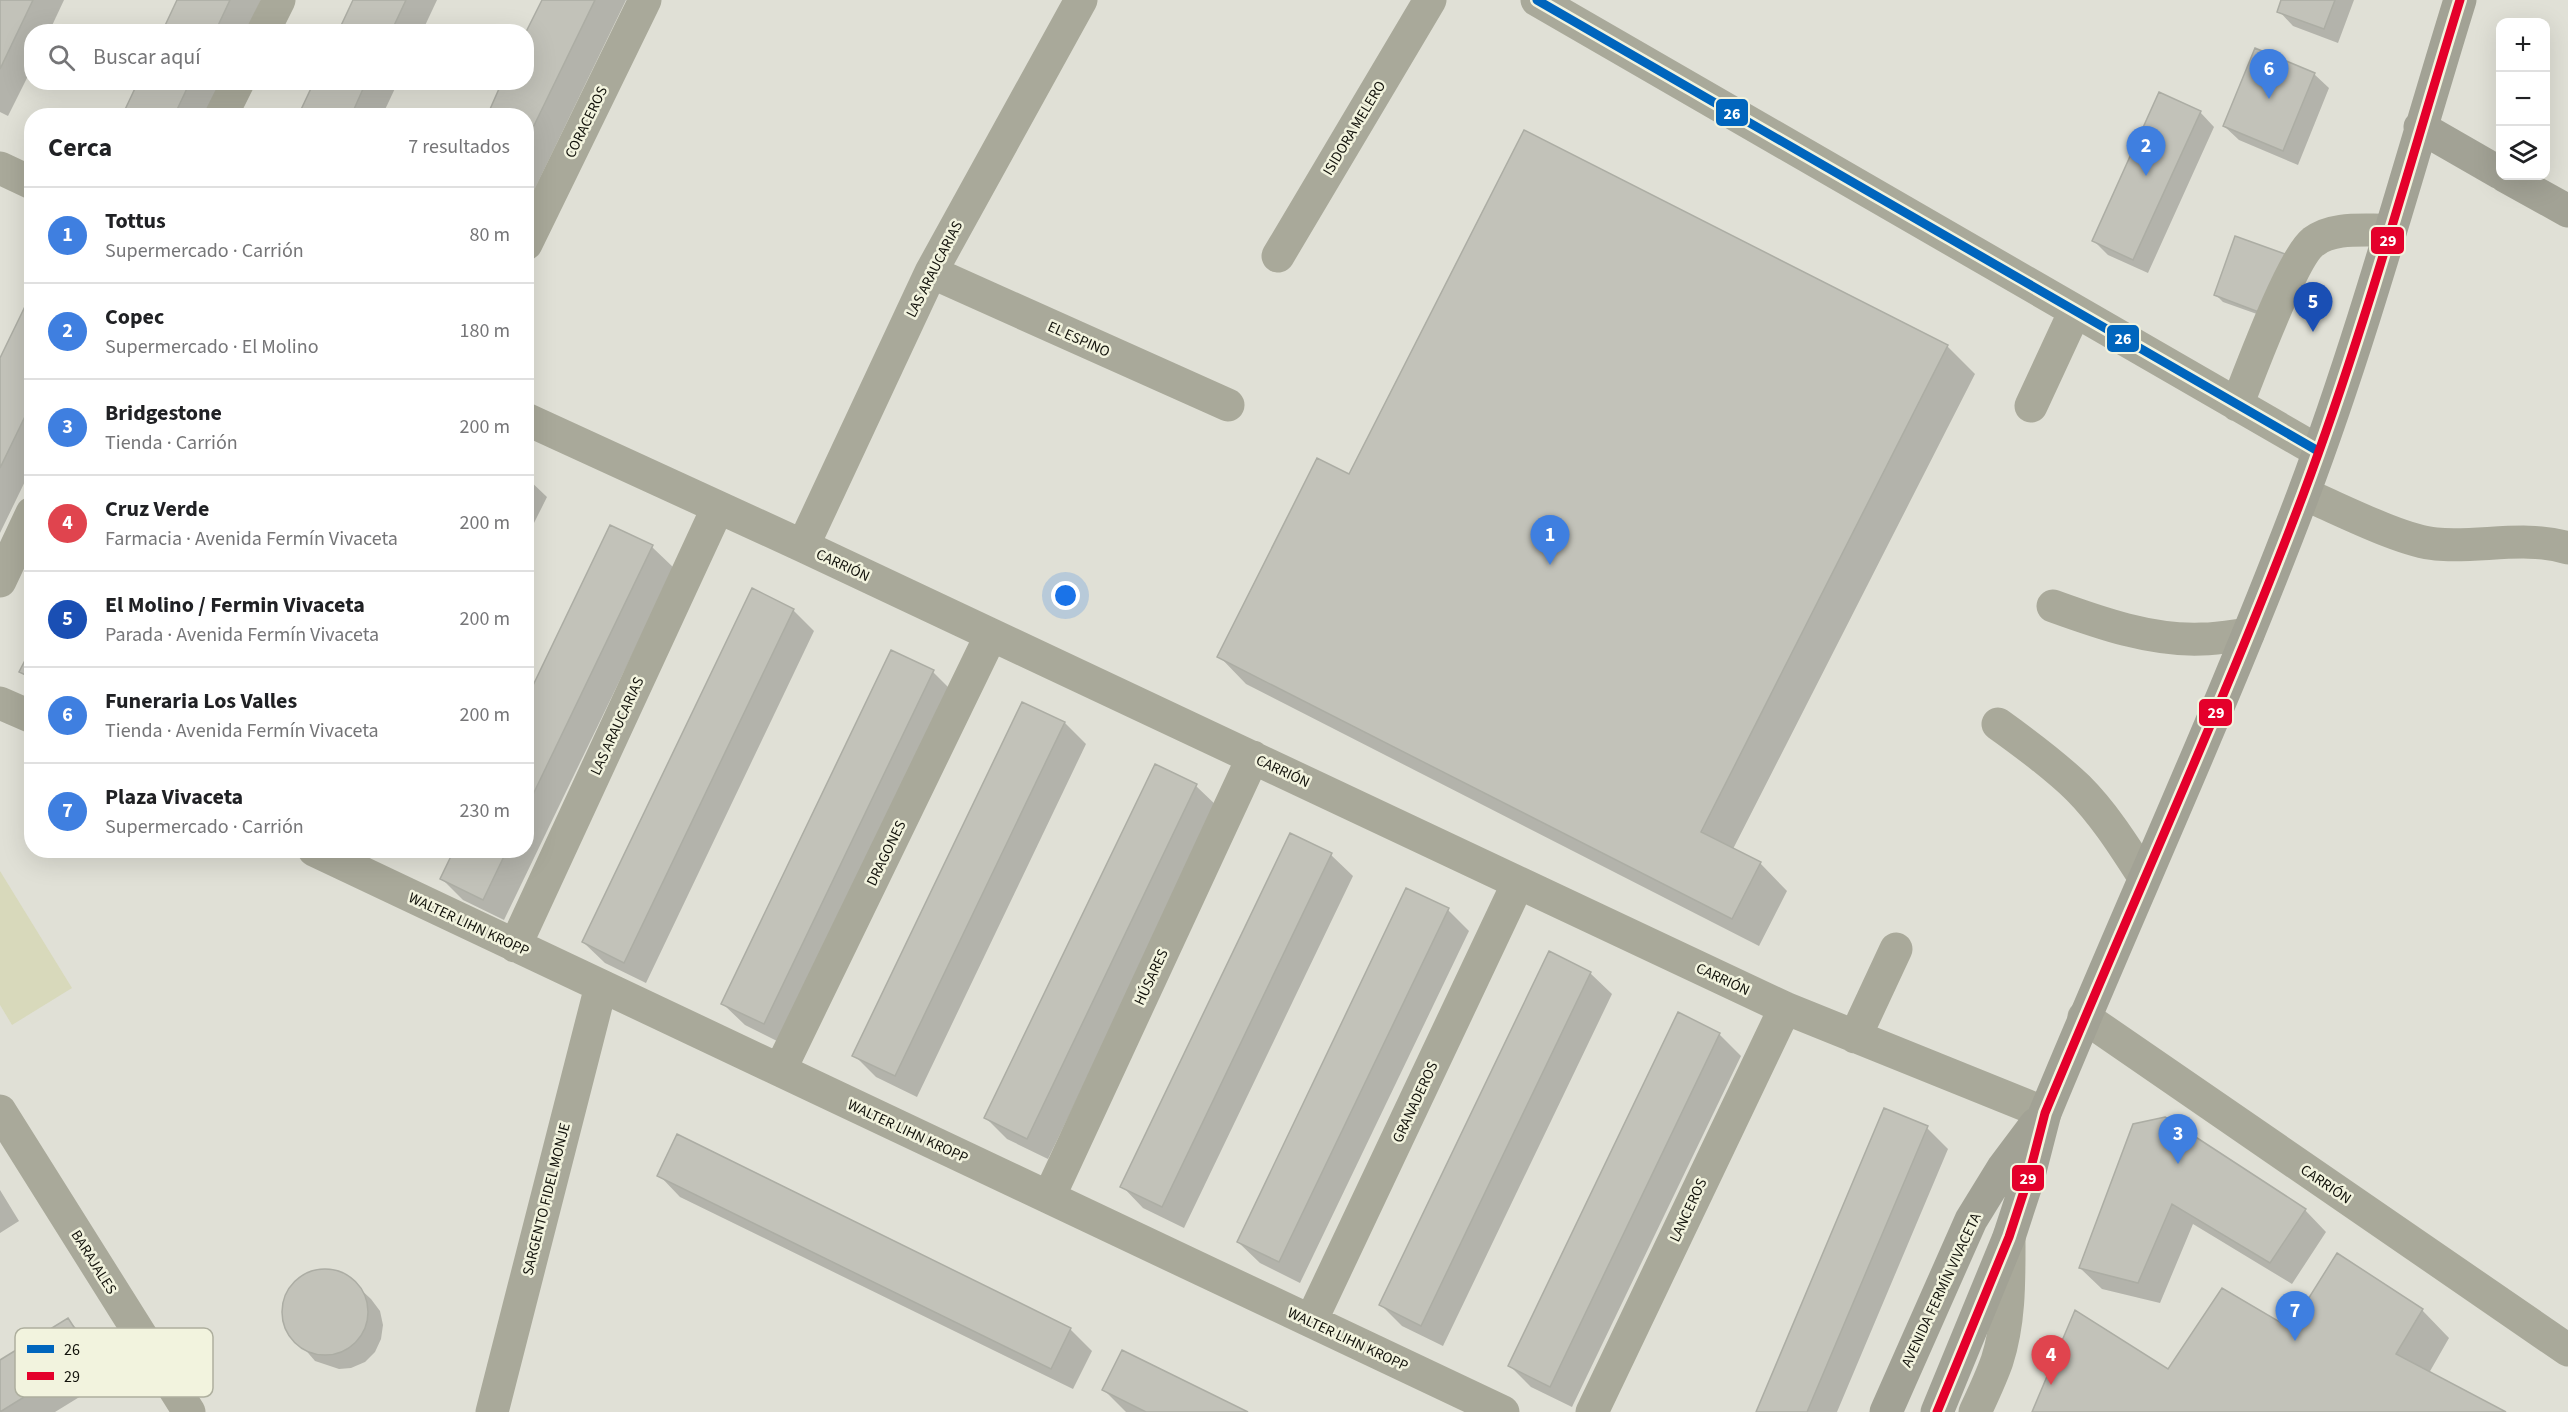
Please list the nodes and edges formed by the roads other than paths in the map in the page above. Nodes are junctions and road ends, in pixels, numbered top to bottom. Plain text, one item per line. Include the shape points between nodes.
1 (279, 0) edge
2 (645, 0) edge
3 (1081, 0) edge
4 (1430, 0) edge
5 (1537, 0) edge
6 (2460, 0) edge
7 (267, 24) edge
8 (234, 90) edge
9 (225, 108) edge
10 (2420, 127) junction
11 (0, 168) edge
12 (2496, 171) edge
13 (24, 179) edge
14 (2512, 180) edge
15 (2568, 211) edge
16 (534, 228) edge
17 (2390, 230) junction
18 (1278, 256) dead end
19 (931, 272) junction
20 (2075, 311) junction
21 (1228, 405) dead end
22 (2237, 405) junction
23 (2031, 406) dead end
24 (534, 423) edge
25 (2318, 451) junction
26 (2304, 494) junction
27 (718, 507) junction
28 (24, 530) edge
29 (802, 546) junction
30 (2568, 548) edge
31 (0, 581) edge
32 (2053, 606) dead end
33 (2248, 634) junction
34 (991, 635) junction
35 (0, 702) edge
36 (24, 713) edge
37 (1998, 724) dead end
38 (1253, 757) junction
39 (331, 858) edge
40 (2144, 877) junction
41 (1518, 883) junction
42 (515, 945) junction
43 (1896, 949) dead end
44 (601, 986) junction
45 (1785, 1008) junction
46 (2084, 1017) junction
47 (1855, 1037) junction
48 (780, 1070) junction
49 (0, 1112) edge
50 (2044, 1113) junction
51 (1049, 1197) junction
52 (2009, 1237) junction
53 (1311, 1322) junction
54 (133, 1328) edge
55 (2568, 1350) edge
56 (175, 1397) edge
57 (183, 1410) edge
58 (492, 1412) edge
59 (1503, 1412) edge
60 (1592, 1412) edge
61 (1886, 1412) edge
62 (1937, 1412) edge
63 (1976, 1412) edge

1 - 7 street
2 - 16 street, CORACEROS
3 - 19 street, LAS ARAUCARIAS
4 - 18 street, ISIDORA MELERO
5 - 20 street
6 - 10 main road, AVENIDA FERMÍN VIVACETA
8 - 9 street
10 - 12 main road
10 - 17 main road, AVENIDA FERMÍN VIVACETA
11 - 13 street
14 - 15 main road
17 - 22 street via 2338,231 2313,242 2297,263
17 - 25 main road, AVENIDA FERMÍN VIVACETA
19 - 21 street, EL ESPINO
19 - 29 street, LAS ARAUCARIAS
20 - 22 street
20 - 23 street
22 - 25 street
24 - 27 street, CARRIÓN
25 - 26 main road, AVENIDA FERMÍN VIVACETA
26 - 30 street via 2398,534 2434,544 2541,543
26 - 33 main road, AVENIDA FERMÍN VIVACETA
27 - 29 street, CARRIÓN
27 - 42 street, LAS ARAUCARIAS
28 - 31 street
29 - 34 street, CARRIÓN
32 - 33 street via 2102,624 2150,635 2200,639
33 - 40 main road, AVENIDA FERMÍN VIVACETA
34 - 38 street, CARRIÓN
34 - 48 street, DRAGONES
35 - 36 street
37 - 40 street via 2079,789 2111,827
38 - 41 street, CARRIÓN
38 - 51 street, HÚSARES
39 - 42 street, WALTER LIHN KROPP
40 - 46 main road, AVENIDA FERMÍN VIVACETA
41 - 45 street, CARRIÓN
41 - 53 street, GRANADEROS
42 - 44 street, WALTER LIHN KROPP
43 - 47 street
44 - 48 street, WALTER LIHN KROPP
44 - 58 street, SARGENTO FIDEL MONJE
45 - 47 street, CARRIÓN
45 - 60 street, LANCEROS
46 - 50 main road, AVENIDA FERMÍN VIVACETA
46 - 55 street, CARRIÓN
47 - 50 street, CARRIÓN
48 - 51 street, WALTER LIHN KROPP
49 - 54 street, BARAJALES
50 - 52 main road, AVENIDA FERMÍN VIVACETA
50 - 61 main road, AVENIDA FERMÍN VIVACETA via 1971,1220
51 - 53 street, WALTER LIHN KROPP
52 - 62 main road, AVENIDA FERMÍN VIVACETA
52 - 63 street via 2004,1333
53 - 59 street, WALTER LIHN KROPP
56 - 57 street, BARAJALES

